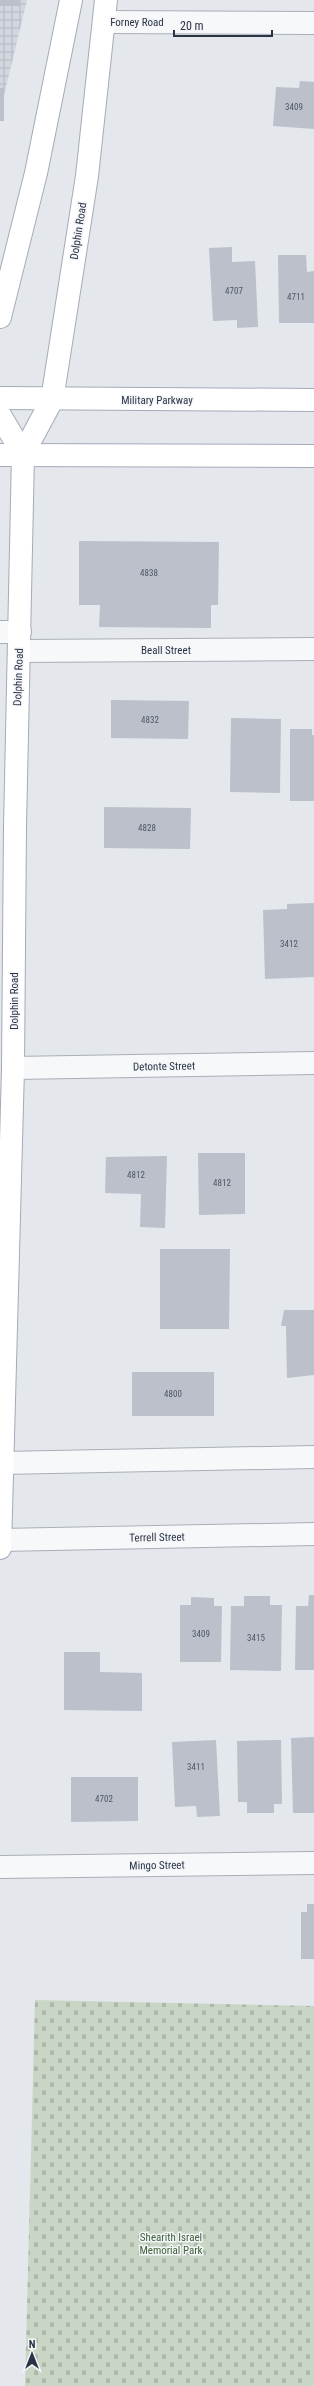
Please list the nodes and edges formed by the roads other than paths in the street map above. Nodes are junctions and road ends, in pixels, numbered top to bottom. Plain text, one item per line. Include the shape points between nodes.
1 (72, 0) edge
2 (106, 0) edge
3 (104, 22) junction
4 (314, 23) edge
5 (0, 317) edge
6 (0, 398) edge
7 (52, 400) junction
8 (314, 400) edge
9 (0, 415) edge
10 (23, 454) junction
11 (0, 455) edge
12 (314, 456) edge
13 (13, 638) edge
14 (314, 649) edge
15 (7, 827) edge
16 (314, 1063) edge
17 (13, 1068) junction
18 (4, 1276) edge
19 (314, 1457) edge
20 (2, 1464) junction
21 (314, 1534) edge
22 (0, 1540) edge
23 (0, 1548) edge
24 (314, 1863) edge
25 (0, 1867) edge

1 - 5 main road via 36,173
2 - 3 main road, Dolphin Road
3 - 4 street, Forney Road
3 - 7 main road, Dolphin Road via 87,176 59,342
6 - 7 main road, Military Parkway
7 - 8 main road, Military Parkway
7 - 10 main road, Dolphin Road
9 - 10 main road
10 - 11 main road
10 - 12 main road
10 - 13 main road, Dolphin Road
13 - 14 street, Beall Street
13 - 15 main road, Dolphin Road
15 - 17 main road, Dolphin Road
16 - 17 street, Detonte Street
17 - 18 main road, Dolphin Road
18 - 20 main road, Dolphin Road
19 - 20 street
20 - 22 main road, Dolphin Road
21 - 22 street, Terrell Street
22 - 23 main road, Dolphin Road
24 - 25 street, Mingo Street

